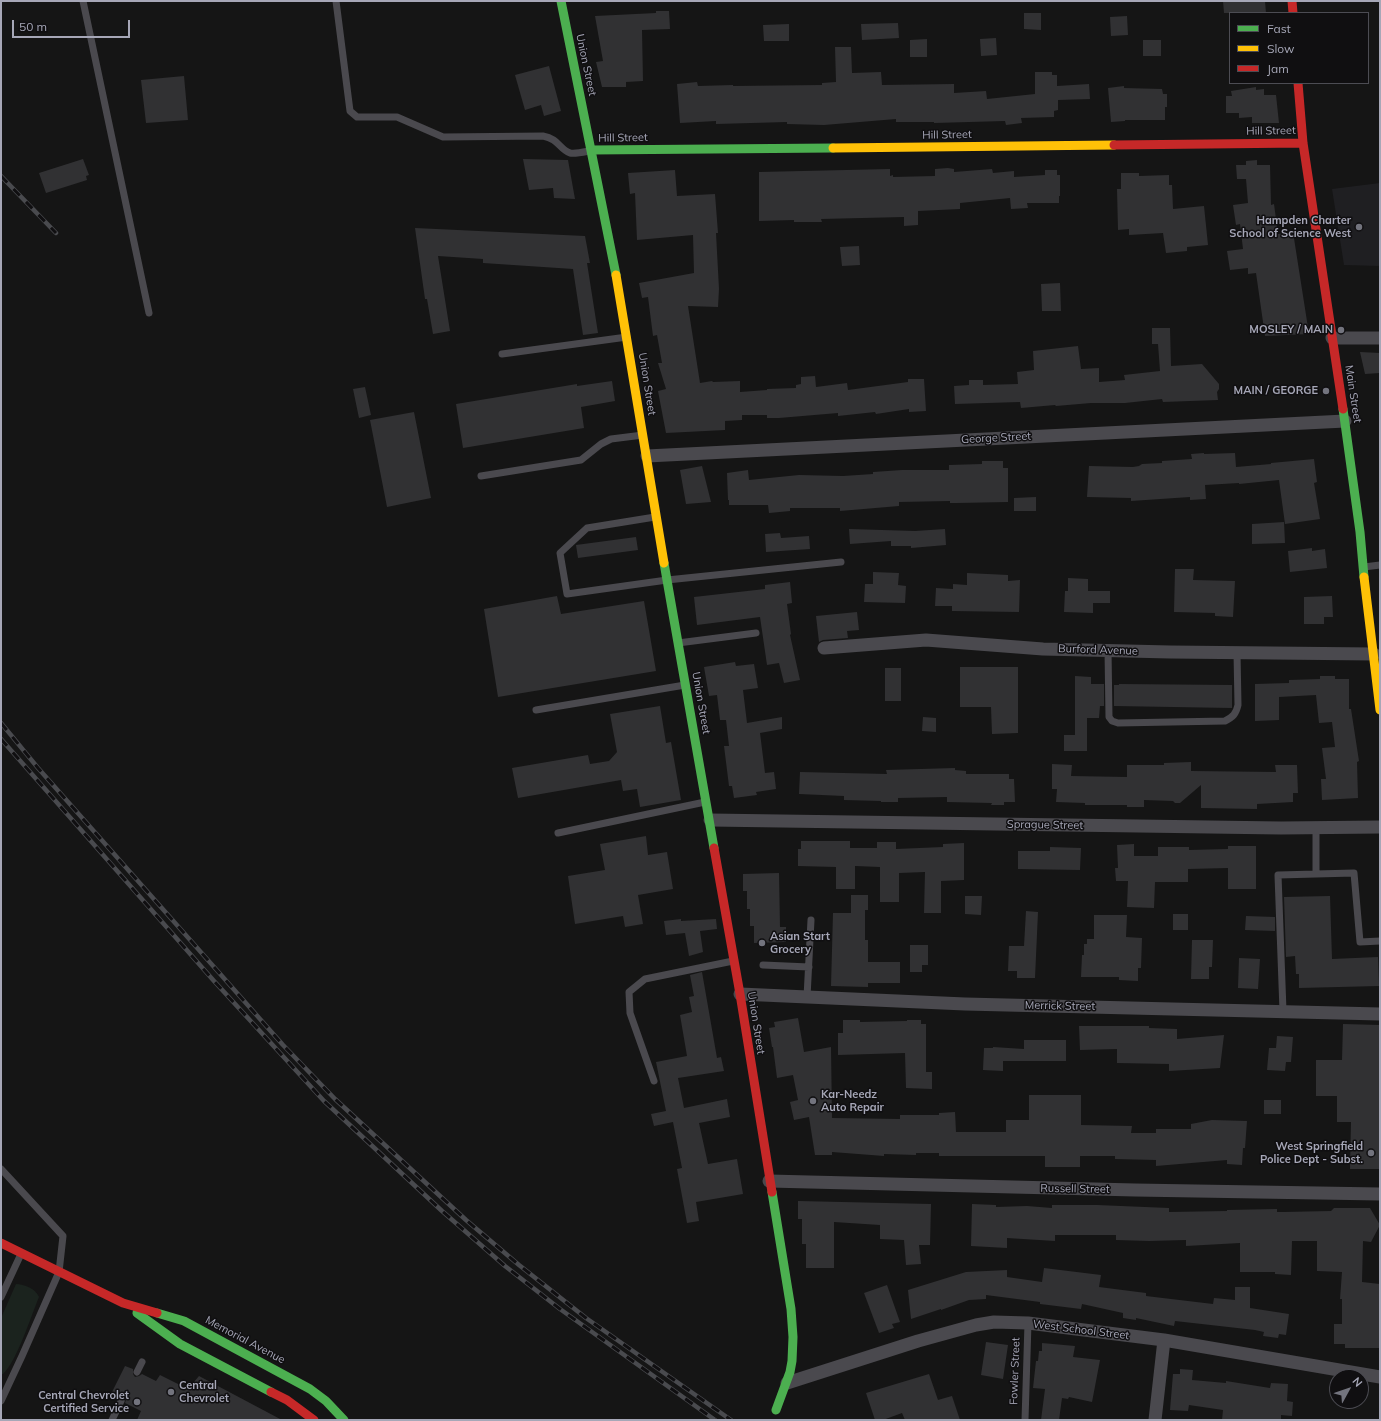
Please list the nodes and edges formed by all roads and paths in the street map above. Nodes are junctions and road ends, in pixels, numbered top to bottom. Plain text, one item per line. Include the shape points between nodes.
1 (83, 1) edge
2 (336, 1) edge
3 (560, 1) edge
4 (1292, 1) edge
5 (1293, 12) edge
6 (1298, 84) edge
7 (1303, 143) junction
8 (592, 150) junction
9 (149, 312) dead end
10 (627, 337) junction
11 (1332, 338) junction
12 (1380, 338) edge
13 (502, 354) dead end
14 (1345, 421) junction
15 (643, 435) junction
16 (647, 456) junction
17 (481, 476) dead end
18 (657, 517) junction
19 (841, 562) dead end
20 (1380, 565) edge
21 (1363, 567) junction
22 (667, 580) junction
23 (756, 633) dead end
24 (678, 643) junction
25 (824, 648) dead end
26 (1108, 650) junction
27 (1237, 653) junction
28 (1374, 654) junction
29 (686, 685) junction
30 (536, 710) dead end
31 (1380, 710) edge
32 (707, 801) junction
33 (710, 820) junction
34 (1380, 827) edge
35 (1316, 828) junction
36 (558, 833) dead end
37 (1316, 874) junction
38 (811, 920) dead end
39 (1380, 941) edge
40 (734, 961) junction
41 (763, 965) dead end
42 (809, 967) junction
43 (740, 994) junction
44 (807, 997) junction
45 (1283, 1011) junction
46 (1380, 1014) edge
47 (654, 1081) dead end
48 (1, 1169) edge
49 (769, 1181) junction
50 (1380, 1194) edge
51 (1, 1243) edge
52 (21, 1254) junction
53 (59, 1272) junction
54 (1, 1297) edge
55 (123, 1303) junction
56 (1028, 1323) junction
57 (1164, 1340) junction
58 (142, 1362) dead end
59 (137, 1372) dead end
60 (1380, 1377) edge
61 (5, 1383) edge
62 (787, 1383) junction
63 (1, 1401) edge
64 (120, 1405) dead end
65 (776, 1410) dead end
66 (112, 1420) edge
67 (314, 1420) edge
68 (344, 1420) edge
69 (1025, 1420) edge
70 (1155, 1420) edge

1 - 9 lane
2 - 8 lane via 350,111 357,117 397,117 443,137 543,136 555,139 572,153
3 - 8 main road, Union Street
4 - 5 main road
6 - 7 main road, Main Street
7 - 8 main road, Hill Street
7 - 11 main road, Main Street
8 - 10 main road, Union Street
10 - 13 lane
10 - 15 main road, Union Street
11 - 12 street
11 - 14 main road, Main Street
14 - 16 street, George Street
14 - 21 main road, Main Street
15 - 16 main road, Union Street
15 - 17 lane via 611,439 581,460
16 - 18 main road, Union Street
18 - 22 main road, Union Street
18 - 22 lane via 587,528 560,553 561,560 567,594
19 - 22 lane
20 - 21 lane
21 - 28 main road, Main Street
22 - 24 main road, Union Street
23 - 24 lane
24 - 29 main road, Union Street
25 - 26 street, Burford Avenue via 926,640 1043,649
26 - 27 street, Burford Avenue
26 - 27 lane via 1109,717 1118,724 1225,721 1232,718 1238,705
27 - 28 street, Burford Avenue
28 - 31 main road, Main Street
29 - 30 lane
29 - 32 main road, Union Street
32 - 33 main road, Union Street
32 - 36 lane
33 - 35 street, Sprague Street
33 - 40 main road, Union Street
34 - 35 street, Sprague Street
35 - 37 lane
37 - 39 lane via 1354,873 1360,942
37 - 45 lane via 1278,875
38 - 42 lane
40 - 43 main road, Union Street
40 - 47 lane via 645,979 629,992 630,1013
41 - 42 lane
42 - 44 lane
43 - 44 street, Merrick Street
43 - 49 main road, Union Street
44 - 45 street, Merrick Street via 965,1004
45 - 46 street, Merrick Street
48 - 53 lane via 62,1236
49 - 50 street, Russell Street
49 - 62 main road, Union Street via 793,1329 792,1364
51 - 52 main road, Memorial Avenue
52 - 53 main road, Memorial Avenue
52 - 54 lane
53 - 55 main road, Memorial Avenue
53 - 61 lane via 22,1356
55 - 67 main road, Memorial Avenue via 180,1344 287,1400
55 - 68 main road, Memorial Avenue via 184,1321 310,1389
56 - 57 street, West School Street
56 - 62 street, West School Street via 994,1322 976,1325
56 - 69 lane, Fowler Street
57 - 60 street, West School Street
57 - 70 street
58 - 59 lane
61 - 63 lane
62 - 65 main road, Union Street
64 - 66 lane

